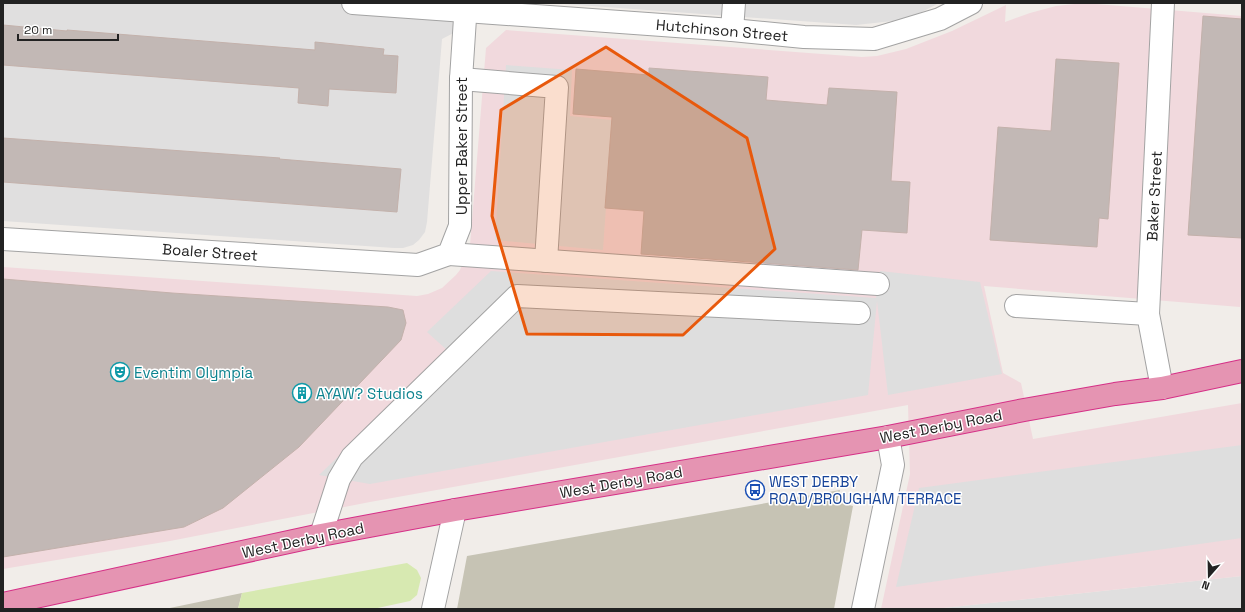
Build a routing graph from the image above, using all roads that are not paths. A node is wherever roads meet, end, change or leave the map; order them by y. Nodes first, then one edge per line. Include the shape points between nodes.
1 (353, 3) edge
2 (734, 3) edge
3 (971, 3) edge
4 (1163, 3) edge
5 (466, 7) edge
6 (732, 30) junction
7 (461, 79) junction
8 (3, 239) edge
9 (449, 254) junction
10 (546, 261) junction
11 (878, 284) dead end
12 (1016, 306) dead end
13 (859, 313) dead end
14 (1148, 314) junction
15 (1242, 371) edge
16 (1162, 388) junction
17 (888, 437) junction
18 (455, 510) junction
19 (321, 535) junction
20 (3, 604) edge
21 (433, 609) edge
22 (863, 609) edge

1 - 5 street, Hutchinson Street
2 - 6 street
3 - 6 street, Hutchinson Street via 940,19 874,39 804,37
4 - 14 street, Baker Street
5 - 6 street, Hutchinson Street
5 - 7 street, Upper Baker Street
7 - 9 street, Upper Baker Street via 460,226
7 - 10 street via 557,87
8 - 9 street, Boaler Street via 418,265
9 - 10 street
10 - 11 street
12 - 14 street
13 - 19 street via 517,296 352,456 339,479
14 - 16 street, Baker Street
15 - 16 highway, West Derby Road
16 - 17 highway, West Derby Road via 1024,410
17 - 18 highway, West Derby Road
17 - 22 street via 893,465
18 - 19 highway, West Derby Road
18 - 21 street
19 - 20 highway, West Derby Road

